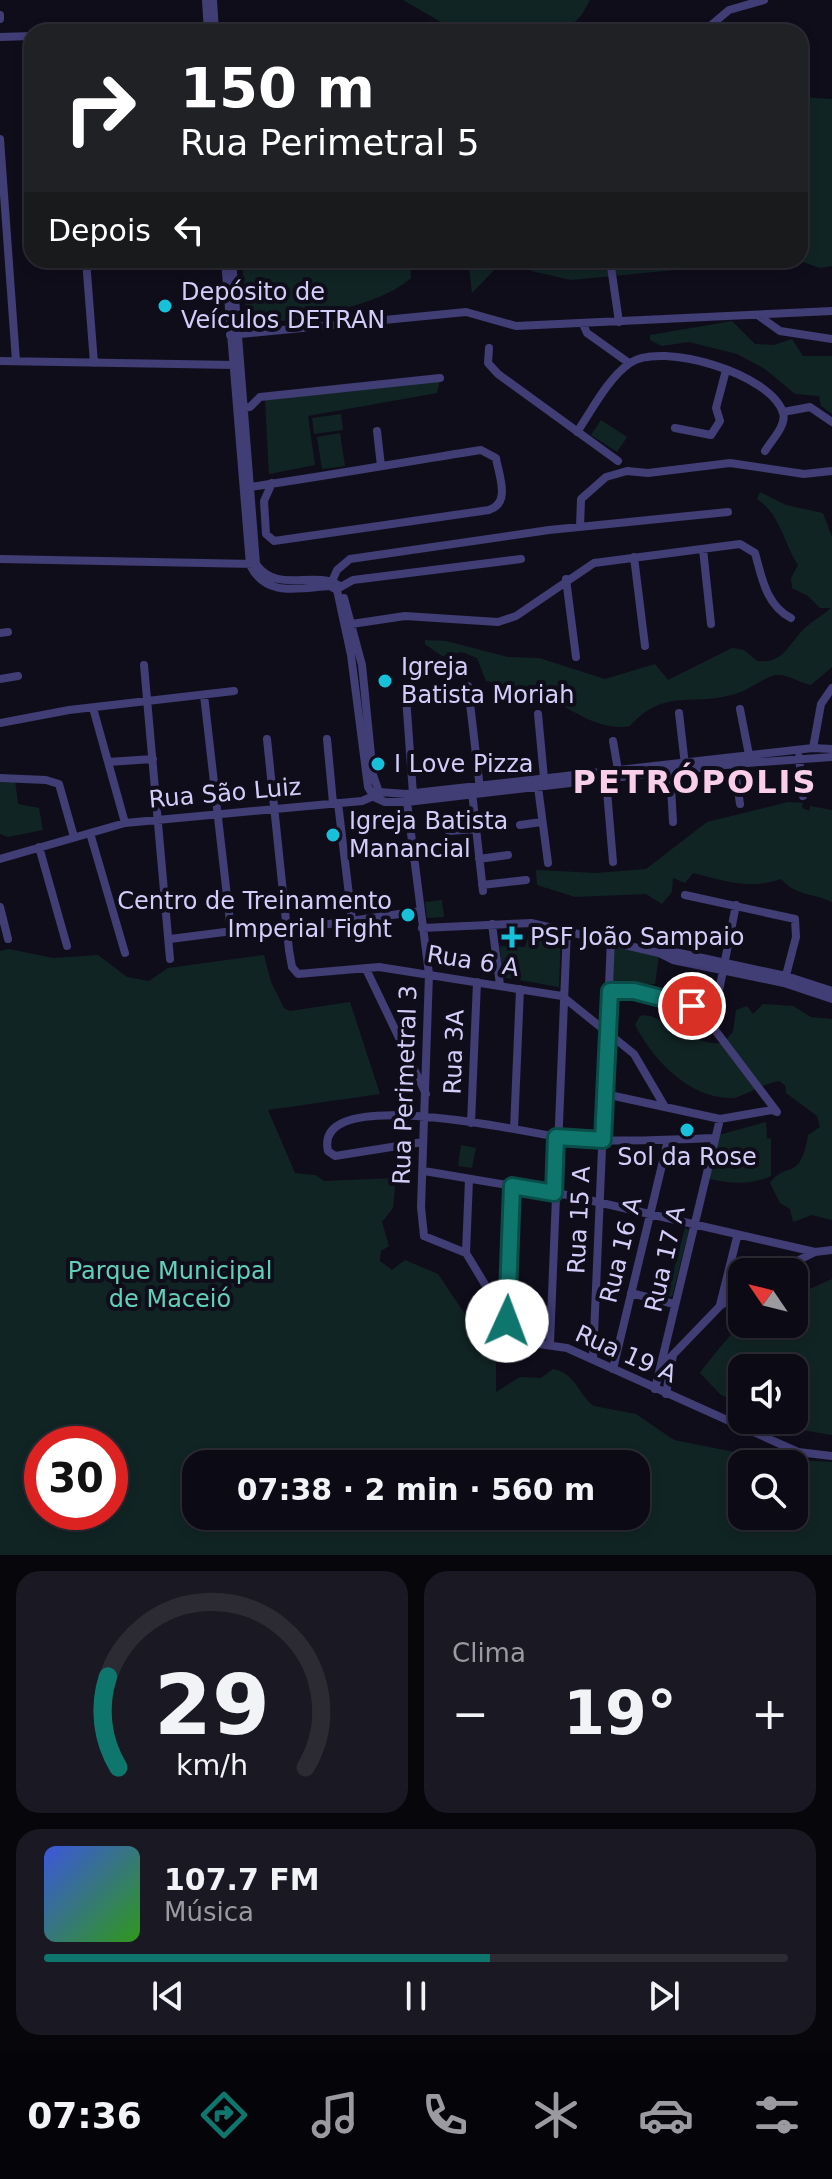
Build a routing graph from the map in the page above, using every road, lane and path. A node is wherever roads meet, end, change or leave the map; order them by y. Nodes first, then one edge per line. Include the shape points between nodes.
1 (206, 0) edge
2 (213, 0) edge
3 (764, 0) edge
4 (208, 24) edge
5 (214, 24) edge
6 (712, 24) edge
7 (24, 36) edge
8 (0, 37) edge
9 (0, 139) edge
10 (87, 268) edge
11 (226, 268) edge
12 (232, 268) edge
13 (611, 268) edge
14 (832, 311) edge
15 (758, 315) junction
16 (619, 322) junction
17 (583, 324) junction
18 (234, 334) junction
19 (832, 339) edge
20 (489, 348) dead end
21 (0, 361) edge
22 (16, 361) junction
23 (94, 363) junction
24 (629, 363) junction
25 (236, 365) junction
26 (726, 370) junction
27 (440, 378) dead end
28 (243, 408) junction
29 (783, 412) junction
30 (832, 422) edge
31 (675, 428) dead end
32 (377, 431) dead end
33 (577, 432) junction
34 (765, 451) dead end
35 (618, 461) dead end
36 (381, 466) junction
37 (832, 471) edge
38 (272, 483) junction
39 (250, 487) junction
40 (728, 512) dead end
41 (580, 527) junction
42 (703, 549) junction
43 (634, 557) junction
44 (0, 559) edge
45 (521, 559) dead end
46 (253, 565) junction
47 (566, 579) junction
48 (335, 586) junction
49 (791, 618) dead end
50 (349, 624) junction
51 (711, 624) dead end
52 (645, 646) dead end
53 (576, 657) dead end
54 (144, 665) dead end
55 (419, 671) dead end
56 (18, 676) dead end
57 (0, 679) edge
58 (468, 686) dead end
59 (832, 688) edge
60 (234, 691) dead end
61 (204, 695) junction
62 (148, 702) junction
63 (93, 708) junction
64 (740, 709) dead end
65 (679, 713) dead end
66 (538, 714) dead end
67 (0, 723) edge
68 (267, 739) dead end
69 (327, 739) dead end
70 (613, 741) dead end
71 (813, 748) junction
72 (832, 749) edge
73 (749, 755) junction
74 (799, 757) junction
75 (832, 757) edge
76 (153, 759) junction
77 (108, 762) junction
78 (734, 764) junction
79 (685, 766) junction
80 (670, 768) junction
81 (618, 770) junction
82 (0, 778) edge
83 (544, 778) junction
84 (606, 779) junction
85 (538, 787) junction
86 (476, 790) junction
87 (376, 794) junction
88 (803, 796) dead end
89 (410, 797) junction
90 (336, 803) junction
91 (740, 804) dead end
92 (274, 809) junction
93 (218, 813) junction
94 (158, 820) junction
95 (542, 822) junction
96 (673, 822) dead end
97 (125, 823) junction
98 (520, 825) dead end
99 (476, 829) junction
100 (449, 831) dead end
101 (90, 833) junction
102 (74, 837) junction
103 (39, 847) junction
104 (508, 855) dead end
105 (0, 859) edge
106 (479, 859) junction
107 (613, 862) dead end
108 (548, 863) dead end
109 (526, 880) dead end
110 (685, 895) dead end
111 (736, 905) junction
112 (0, 907) edge
113 (420, 911) junction
114 (352, 920) junction
115 (492, 924) junction
116 (287, 927) junction
117 (422, 928) junction
118 (567, 929) junction
119 (231, 931) junction
120 (8, 939) dead end
121 (170, 939) junction
122 (611, 939) junction
123 (67, 946) dead end
124 (125, 953) dead end
125 (170, 959) dead end
126 (723, 966) junction
127 (366, 969) junction
128 (429, 974) junction
129 (785, 980) junction
130 (477, 982) junction
131 (500, 985) junction
132 (520, 989) junction
133 (610, 991) junction
134 (832, 991) edge
135 (562, 996) junction
136 (832, 999) edge
137 (715, 1012) junction
138 (607, 1031) junction
139 (605, 1094) junction
140 (427, 1095) junction
141 (665, 1107) junction
142 (426, 1116) junction
143 (720, 1119) junction
144 (471, 1123) junction
145 (514, 1129) junction
146 (556, 1137) junction
147 (713, 1138) junction
148 (603, 1140) junction
149 (668, 1140) junction
150 (423, 1142) junction
151 (424, 1171) junction
152 (469, 1179) junction
153 (512, 1186) junction
154 (554, 1193) junction
155 (599, 1202) junction
156 (651, 1215) junction
157 (693, 1226) junction
158 (737, 1237) junction
159 (832, 1250) edge
160 (815, 1252) junction
161 (466, 1253) junction
162 (803, 1258) edge
163 (631, 1293) junction
164 (728, 1301) edge
165 (674, 1304) junction
166 (720, 1306) junction
167 (507, 1321) junction
168 (550, 1343) junction
169 (673, 1354) junction
170 (593, 1358) junction
171 (661, 1367) junction
172 (613, 1369) junction
173 (655, 1389) junction
174 (666, 1394) junction
175 (832, 1456) edge

1 - 4 street
2 - 5 street
3 - 6 street via 729,10
7 - 8 street
9 - 22 street
10 - 23 street
11 - 18 street
12 - 18 street
13 - 16 street
14 - 15 street
15 - 16 street
15 - 19 street via 780,331
16 - 17 street
17 - 18 street via 516,326 466,312
17 - 24 street via 587,333
18 - 25 street
20 - 33 street via 488,363 498,374
21 - 22 street
22 - 23 street
23 - 25 street
24 - 26 street via 670,356
24 - 33 street
25 - 28 street
25 - 46 street
26 - 29 street via 754,379
26 - 31 street via 716,408 720,418 711,435
27 - 28 street via 260,397
28 - 39 street
29 - 30 street via 810,407
29 - 34 street via 781,427
32 - 36 street
33 - 35 street
36 - 38 street
36 - 38 street via 488,452 496,458 502,499 489,510 274,541 266,534 264,501
37 - 41 street via 804,474 730,463 627,471 606,477 579,502
38 - 39 street
39 - 46 street
40 - 41 street
41 - 48 street via 350,559
42 - 43 street
42 - 49 street via 735,545 755,553 769,597
42 - 51 street
43 - 47 street via 594,563
43 - 52 street
44 - 46 street
45 - 48 street
46 - 48 street via 259,579 275,588
47 - 50 street via 516,616 498,622 405,616
47 - 53 street
48 - 50 street
50 - 87 street via 368,787
54 - 62 street
55 - 89 street, Rua Perimetral 3 via 406,697
56 - 57 street
58 - 86 street
59 - 71 street via 821,704
60 - 61 street
61 - 62 street
61 - 93 street
62 - 63 street
62 - 76 street
63 - 67 street
63 - 77 street
64 - 73 street
65 - 79 street
66 - 83 street
68 - 92 street
69 - 90 street
70 - 81 street
71 - 72 street
71 - 73 street
73 - 79 street
74 - 75 street
74 - 78 street
74 - 88 street
76 - 77 street
76 - 94 street
77 - 97 street
78 - 79 street
78 - 91 street
79 - 80 street
80 - 81 street
80 - 84 street
80 - 96 street
81 - 83 street
82 - 102 street via 59,784
83 - 86 street
84 - 85 street
84 - 107 street
85 - 86 street
85 - 95 street
86 - 89 street, Rua São Luiz
86 - 99 street
87 - 89 street, Rua São Luiz via 385,802
87 - 90 street, Rua São Luiz
89 - 113 street, Rua Perimetral 3
90 - 92 street, Rua São Luiz
90 - 114 street
92 - 93 street, Rua São Luiz
92 - 116 street
93 - 94 street, Rua São Luiz
93 - 119 street
94 - 97 street, Rua São Luiz
94 - 121 street
95 - 98 street
95 - 108 street
97 - 101 street, Rua São Luiz
99 - 100 street
99 - 106 street
101 - 102 street, Rua São Luiz
101 - 124 street
102 - 103 street, Rua São Luiz
103 - 105 street, Rua São Luiz
103 - 123 street
104 - 106 street
106 - 109 street via 482,888
110 - 111 street
111 - 126 street
111 - 129 street via 795,919
112 - 120 street
113 - 114 street
113 - 117 street, Rua Perimetral 3
114 - 116 street
115 - 117 street
115 - 118 street
115 - 131 street
116 - 119 street
116 - 127 street, Rua 6 A via 292,967 305,976
117 - 128 street, Rua Perimetral 3
118 - 122 street
118 - 135 street
119 - 121 street
121 - 125 street
122 - 126 street via 673,960
122 - 133 street, Rua 15 A
126 - 129 street
126 - 137 street
127 - 128 street, Rua 6 A
127 - 140 street
128 - 130 street, Rua 6 A
128 - 140 street, Rua Perimetral 3
129 - 134 street
129 - 136 street
130 - 131 street, Rua 6 A
130 - 144 street, Rua 3A
131 - 132 street, Rua 6 A
132 - 135 street, Rua 6 A
132 - 145 street
133 - 137 street via 634,991
133 - 138 street, Rua 15 A
135 - 138 street, Rua 6 A
135 - 146 street
137 - 143 street via 712,1026 777,1112
138 - 139 street, Rua 15 A
138 - 141 street, Rua 6 A via 634,1054
139 - 141 street
139 - 148 street, Rua 15 A
140 - 142 street, Rua Perimetral 3
141 - 143 street
142 - 144 street
142 - 150 street, Rua Perimetral 3
142 - 150 street via 366,1117 334,1126 326,1141 328,1151 339,1156
143 - 147 street, Rua 17 A
144 - 145 street
145 - 146 street
146 - 148 street
146 - 154 street
147 - 149 street
147 - 157 street, Rua 17 A
148 - 149 street
148 - 155 street, Rua 15 A
149 - 156 street, Rua 16 A
150 - 151 street, Rua Perimetral 3
151 - 152 street
151 - 161 street, Rua Perimetral 3 via 421,1230 430,1240
152 - 153 street
152 - 161 street
153 - 154 street
153 - 167 street
154 - 155 street
154 - 168 street
155 - 156 street
155 - 170 street, Rua 15 A
156 - 157 street
156 - 163 street, Rua 16 A
157 - 158 street
157 - 165 street, Rua 17 A
158 - 160 street
158 - 166 street
159 - 160 street
160 - 162 street
161 - 167 street, Rua 19 A
163 - 165 street
163 - 172 street, Rua 16 A
164 - 166 street
165 - 171 street, Rua 17 A
166 - 169 street
167 - 168 street, Rua 19 A via 525,1342
168 - 170 street, Rua 19 A
169 - 171 street
169 - 174 street
170 - 172 street, Rua 19 A
171 - 173 street, Rua 17 A
172 - 173 street, Rua 19 A
173 - 174 street, Rua 19 A
174 - 175 street, Rua 19 A via 798,1452

